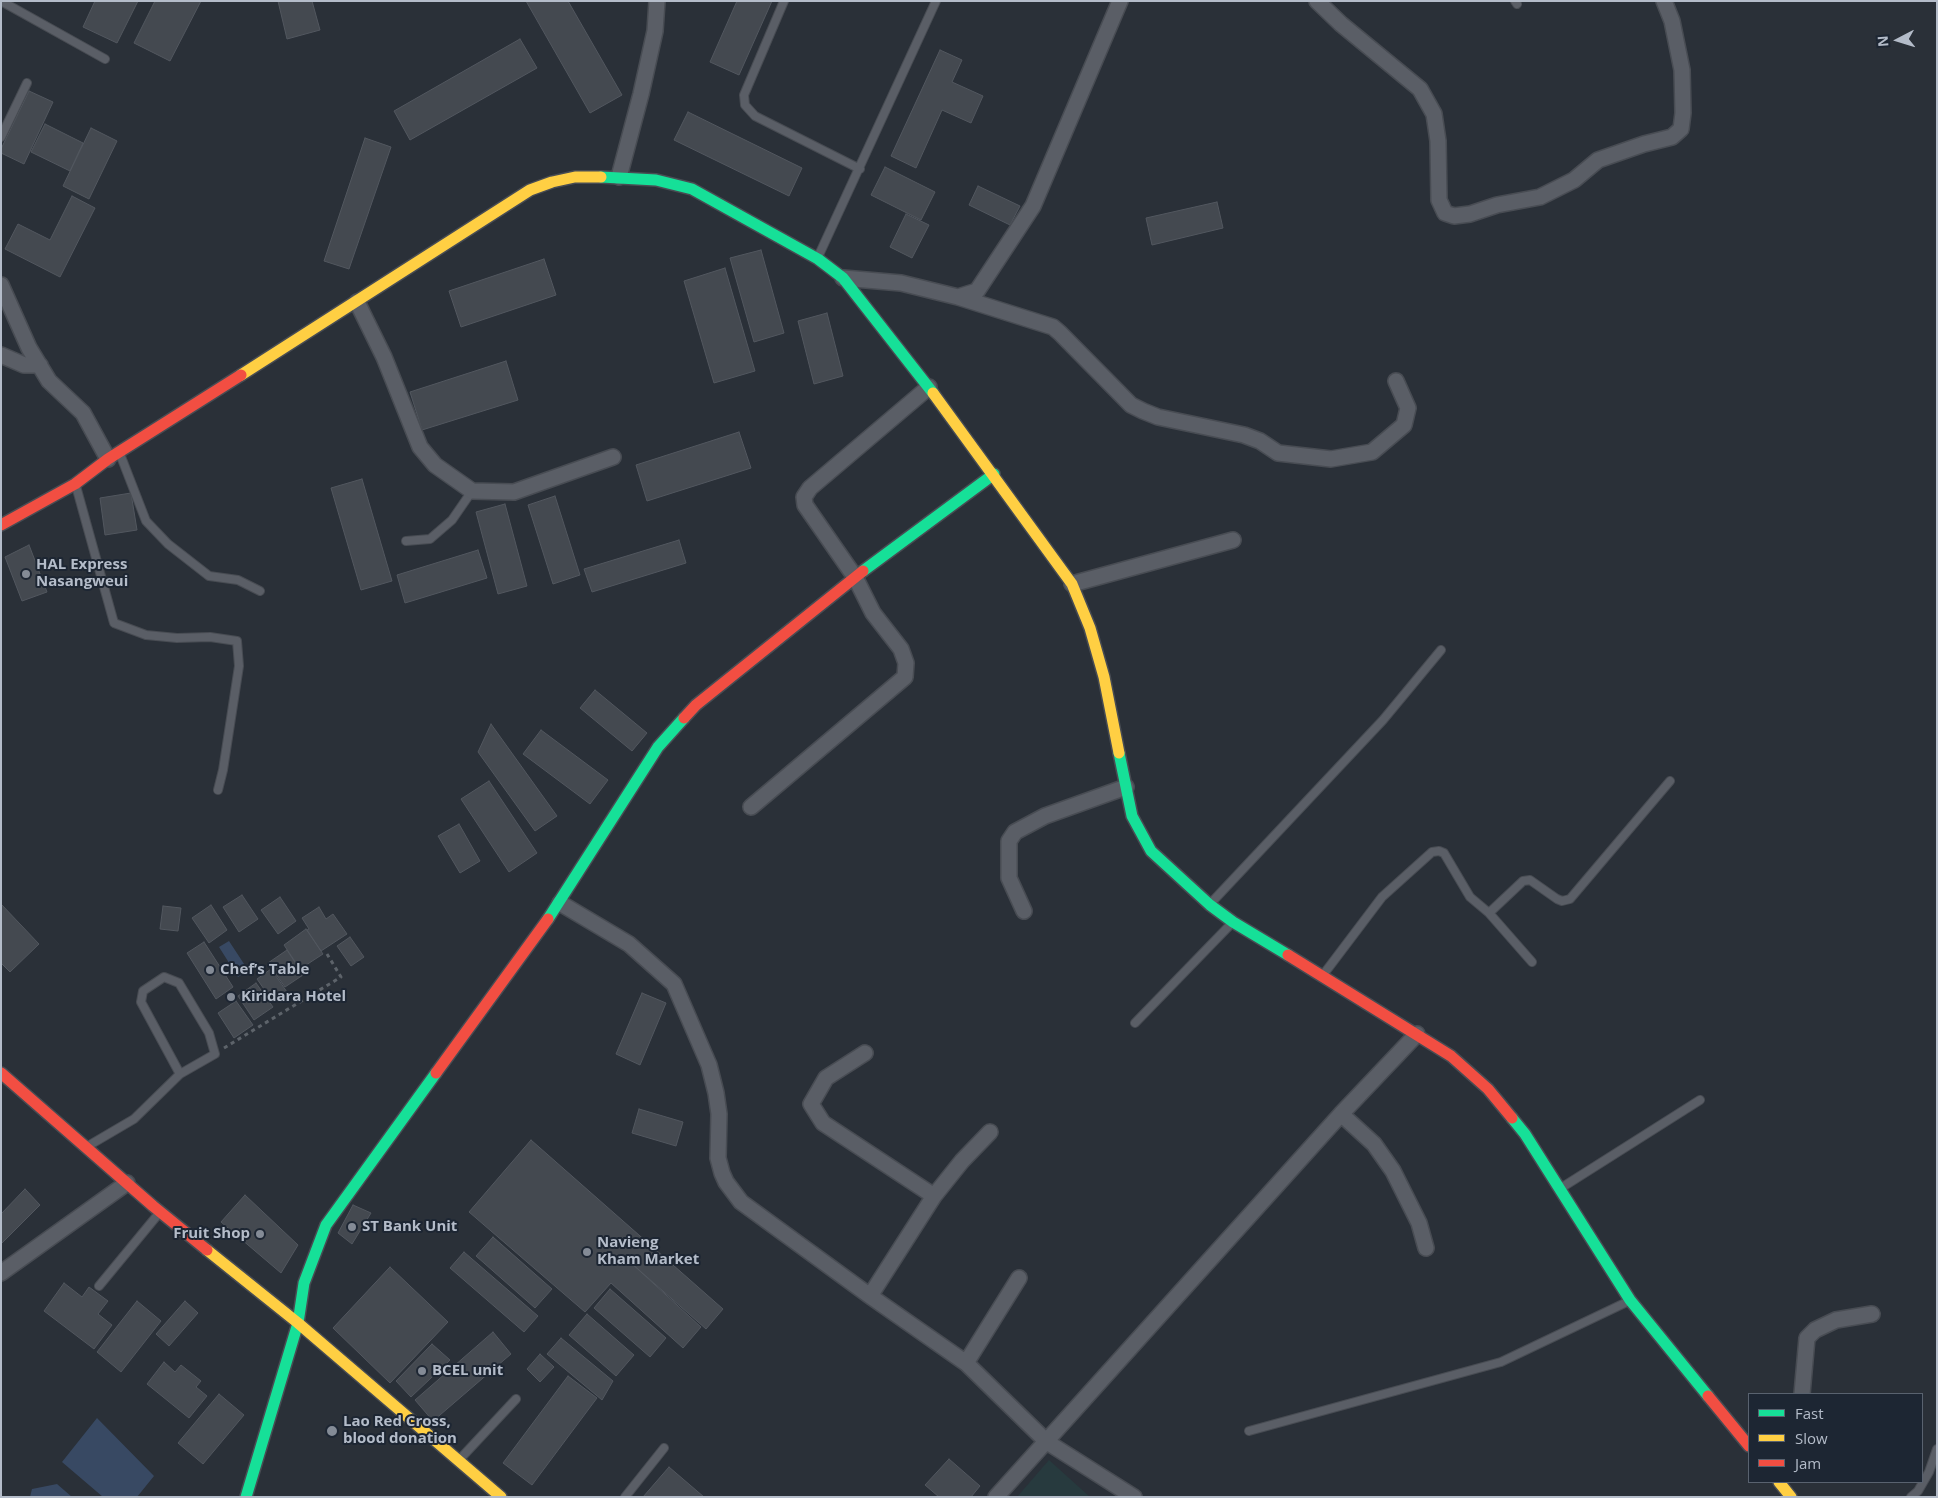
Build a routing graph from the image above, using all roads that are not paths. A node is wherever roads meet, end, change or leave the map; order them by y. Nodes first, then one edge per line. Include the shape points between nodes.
1 (1, 1) edge
2 (657, 1) edge
3 (784, 1) edge
4 (936, 1) edge
5 (1120, 1) edge
6 (1317, 1) edge
7 (1664, 1) edge
8 (106, 59) dead end
9 (27, 83) dead end
10 (1, 137) edge
11 (860, 169) junction
12 (619, 177) junction
13 (818, 259) junction
14 (843, 278) junction
15 (1, 285) edge
16 (958, 297) junction
17 (357, 302) junction
18 (1, 355) edge
19 (40, 365) junction
20 (1396, 381) dead end
21 (929, 387) junction
22 (113, 456) junction
23 (613, 457) dead end
24 (994, 474) junction
25 (75, 484) junction
26 (472, 491) junction
27 (1, 525) edge
28 (1233, 540) dead end
29 (406, 541) dead end
30 (855, 576) junction
31 (1072, 584) junction
32 (260, 591) dead end
33 (1441, 650) dead end
34 (1670, 781) dead end
35 (1126, 787) junction
36 (218, 790) dead end
37 (751, 807) dead end
38 (560, 903) junction
39 (1210, 905) junction
40 (1024, 912) dead end
41 (1489, 913) junction
42 (1233, 922) junction
43 (1532, 962) dead end
44 (1322, 976) junction
45 (1135, 1023) dead end
46 (1418, 1034) junction
47 (865, 1053) dead end
48 (1, 1073) edge
49 (180, 1074) junction
50 (1700, 1100) dead end
51 (1341, 1114) junction
52 (990, 1132) dead end
53 (85, 1147) junction
54 (127, 1183) junction
55 (1559, 1189) junction
56 (934, 1196) junction
57 (161, 1212) junction
58 (1426, 1248) dead end
59 (1, 1273) edge
60 (1019, 1278) dead end
61 (99, 1286) dead end
62 (870, 1296) junction
63 (1630, 1300) junction
64 (1872, 1314) dead end
65 (298, 1322) junction
66 (966, 1362) junction
67 (1802, 1393) edge
68 (516, 1399) dead end
69 (1249, 1431) dead end
70 (1047, 1442) junction
71 (1748, 1443) edge
72 (664, 1448) dead end
73 (1937, 1449) edge
74 (459, 1460) junction
75 (1923, 1482) edge
76 (1780, 1483) edge
77 (1922, 1483) edge
78 (246, 1497) edge
79 (502, 1497) edge
80 (624, 1497) edge
81 (996, 1497) edge
82 (1134, 1497) edge
83 (1791, 1497) edge
84 (1911, 1497) edge

1 - 8 lane
2 - 12 street via 655,30 642,94
3 - 11 lane via 744,95 745,105 755,116
4 - 11 lane
5 - 16 street via 1034,206 982,284 976,291
6 - 7 street via 1420,89 1434,114 1440,200 1445,213 1454,216 1540,197 1574,180 1598,160 1672,137 1681,129 1682,70 1672,21
9 - 10 lane
11 - 13 lane
12 - 13 street via 656,180 692,189
12 - 17 street via 575,178 530,190
13 - 14 street
14 - 16 street via 901,283
14 - 21 street
15 - 19 street
16 - 20 street via 1053,327 1130,405 1158,418 1244,435 1278,452 1331,459 1372,452 1404,425 1408,408
17 - 22 street
17 - 26 street via 384,357 420,448 435,465
18 - 19 street via 24,365
19 - 22 street via 49,382 84,413
21 - 24 street
21 - 30 street via 810,488 804,497 805,505
22 - 25 street
22 - 32 lane via 146,521 168,544 209,576 238,580
23 - 26 street via 514,492
24 - 30 street
24 - 31 street
25 - 27 street
25 - 36 lane via 114,623 146,635 237,640 239,666
26 - 29 lane via 452,520 430,539
28 - 31 street
30 - 37 street via 873,613 901,649 906,663 905,677
30 - 38 street via 696,705 658,747
31 - 35 street via 1090,628 1104,677
33 - 39 lane via 1383,720
34 - 41 lane via 1570,898 1556,899 1530,880 1523,881
35 - 39 street via 1132,816 1151,851
35 - 40 street via 1045,816 1015,832 1009,841 1009,878
38 - 62 street via 629,944 674,984 709,1065 719,1114 718,1158 732,1191 741,1202
38 - 65 street via 326,1225 304,1282
39 - 42 street
41 - 43 lane
41 - 44 lane via 1470,896 1444,853 1432,852 1382,897
42 - 44 street
42 - 45 lane
44 - 46 street
46 - 51 street
46 - 55 street via 1452,1056 1488,1089 1525,1134
47 - 56 street via 826,1078 811,1104 823,1123
48 - 53 street
49 - 49 lane via 141,1002 143,991 164,977 179,983 208,1033 215,1054
49 - 53 lane via 134,1119
50 - 55 lane
51 - 58 street via 1374,1144 1394,1171 1419,1223
51 - 70 street
52 - 56 street
53 - 54 street
54 - 57 street
54 - 59 street
55 - 63 street
56 - 62 street
57 - 61 lane
57 - 65 street
60 - 66 street
62 - 66 street
63 - 69 lane via 1501,1362
63 - 71 street
64 - 67 street via 1836,1320 1815,1330 1808,1338
65 - 74 street
65 - 78 street
66 - 70 street
68 - 74 lane
70 - 81 street
70 - 82 street
72 - 80 lane
73 - 75 lane
74 - 79 street
76 - 83 street
77 - 84 lane

